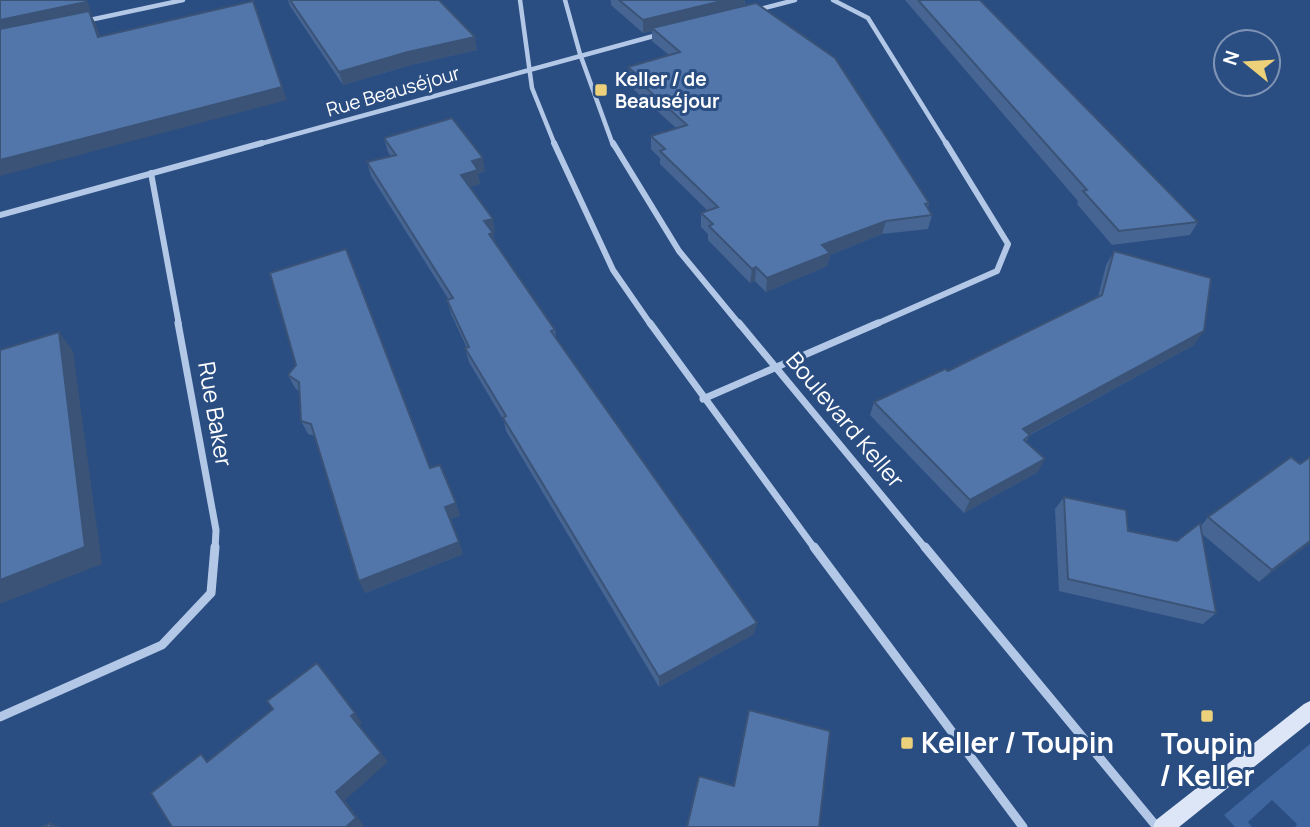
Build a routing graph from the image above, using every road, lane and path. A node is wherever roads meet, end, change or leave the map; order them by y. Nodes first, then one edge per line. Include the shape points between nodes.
1 (147, 0) edge
2 (183, 0) edge
3 (520, 0) edge
4 (565, 0) edge
5 (795, 0) edge
6 (833, 0) edge
7 (148, 7) junction
8 (755, 10) edge
9 (81, 22) edge
10 (662, 33) edge
11 (580, 54) junction
12 (528, 68) junction
13 (151, 173) junction
14 (0, 215) edge
15 (776, 366) junction
16 (703, 399) junction
17 (1310, 710) edge
18 (0, 717) edge
19 (1023, 827) edge
20 (1157, 827) edge
21 (1163, 827) edge

1 - 7 street
2 - 7 street
3 - 12 street
4 - 11 street, Boulevard Keller
5 - 8 street
6 - 15 street via 868,18 1008,244 997,271
7 - 9 street
10 - 11 street, Rue Beauséjour
11 - 12 street, Rue Beauséjour
11 - 15 street, Boulevard Keller via 614,147 679,251
12 - 13 street, Rue Beauséjour
12 - 16 street via 564,169 613,270
13 - 14 street, Rue Beauséjour
13 - 18 street, Rue Baker via 216,530 211,593 162,645
15 - 16 street
15 - 20 street, Boulevard Keller
16 - 19 street
17 - 21 street

